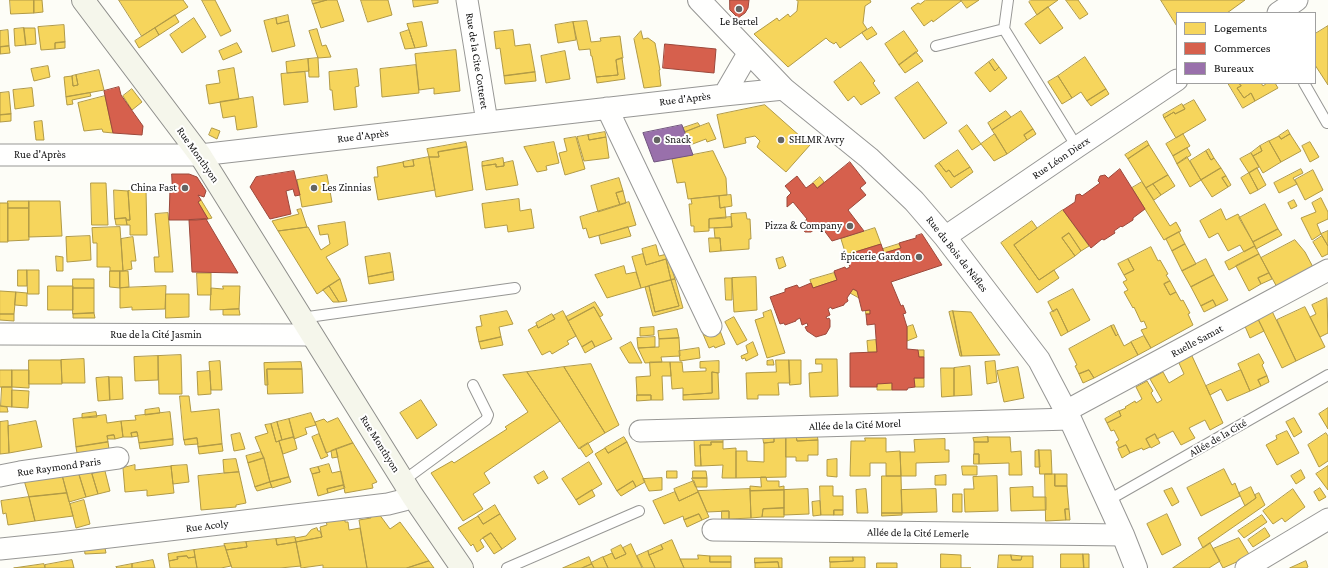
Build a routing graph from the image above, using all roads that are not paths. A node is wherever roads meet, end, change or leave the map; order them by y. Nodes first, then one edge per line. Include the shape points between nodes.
1 (83, 0) edge
2 (467, 0) edge
3 (1008, 0) edge
4 (1297, 0) edge
5 (703, 1) edge
6 (1279, 12) edge
7 (1004, 30) junction
8 (936, 46) dead end
9 (749, 52) junction
10 (1176, 81) edge
11 (1305, 84) edge
12 (784, 89) junction
13 (724, 95) junction
14 (607, 108) junction
15 (487, 122) junction
16 (1328, 122) edge
17 (1077, 147) junction
18 (0, 155) edge
19 (200, 155) junction
20 (945, 237) junction
21 (1328, 270) edge
22 (516, 288) dead end
23 (307, 326) junction
24 (711, 326) dead end
25 (0, 334) edge
26 (1328, 375) edge
27 (473, 385) dead end
28 (1068, 415) junction
29 (640, 431) dead end
30 (118, 458) dead end
31 (0, 476) edge
32 (408, 488) junction
33 (1107, 501) junction
34 (638, 511) dead end
35 (1328, 519) edge
36 (713, 530) dead end
37 (1123, 535) junction
38 (0, 549) edge
39 (462, 568) edge
40 (508, 568) edge
41 (1136, 568) edge
42 (1246, 568) edge

1 - 19 main road, Rue Monthyon
2 - 15 street, Rue de la Cite Cotteret
3 - 7 lane
4 - 6 street
5 - 9 street, Rue du Bois de Nèfles
7 - 8 lane
7 - 17 lane
9 - 12 street, Rue du Bois de Nèfles
9 - 13 street, Rue d'Après
10 - 17 street, Rue Léon Dierx
11 - 16 lane via 1326,123
12 - 13 street, Rue d'Après
12 - 20 street, Rue du Bois de Nèfles via 869,158 914,201
13 - 14 street, Rue d'Après
14 - 15 street, Rue d'Après
14 - 24 street
15 - 19 street, Rue d'Après
17 - 20 street, Rue Léon Dierx
18 - 19 street, Rue d'Après
19 - 23 main road, Rue Monthyon
20 - 28 street, Rue du Bois de Nèfles via 1039,360
21 - 28 street, Ruelle Samat via 1174,353
22 - 23 lane
23 - 25 street, Rue de la Cité Jasmin
23 - 32 main road, Rue Monthyon
26 - 33 lane, Allée de la Cité
27 - 32 lane via 488,415 486,420
28 - 29 street, Allée de la Cité Morel
28 - 33 street, Rue du Bois de Nèfles
30 - 31 street, Rue Raymond Paris
32 - 38 street, Rue Acoly via 404,500 388,504
32 - 39 main road, Rue Monthyon
33 - 37 street, Rue du Bois de Nèfles
34 - 40 lane
35 - 42 street
36 - 37 street, Allée de la Cité Lemerle
37 - 41 street, Rue du Bois de Nèfles

